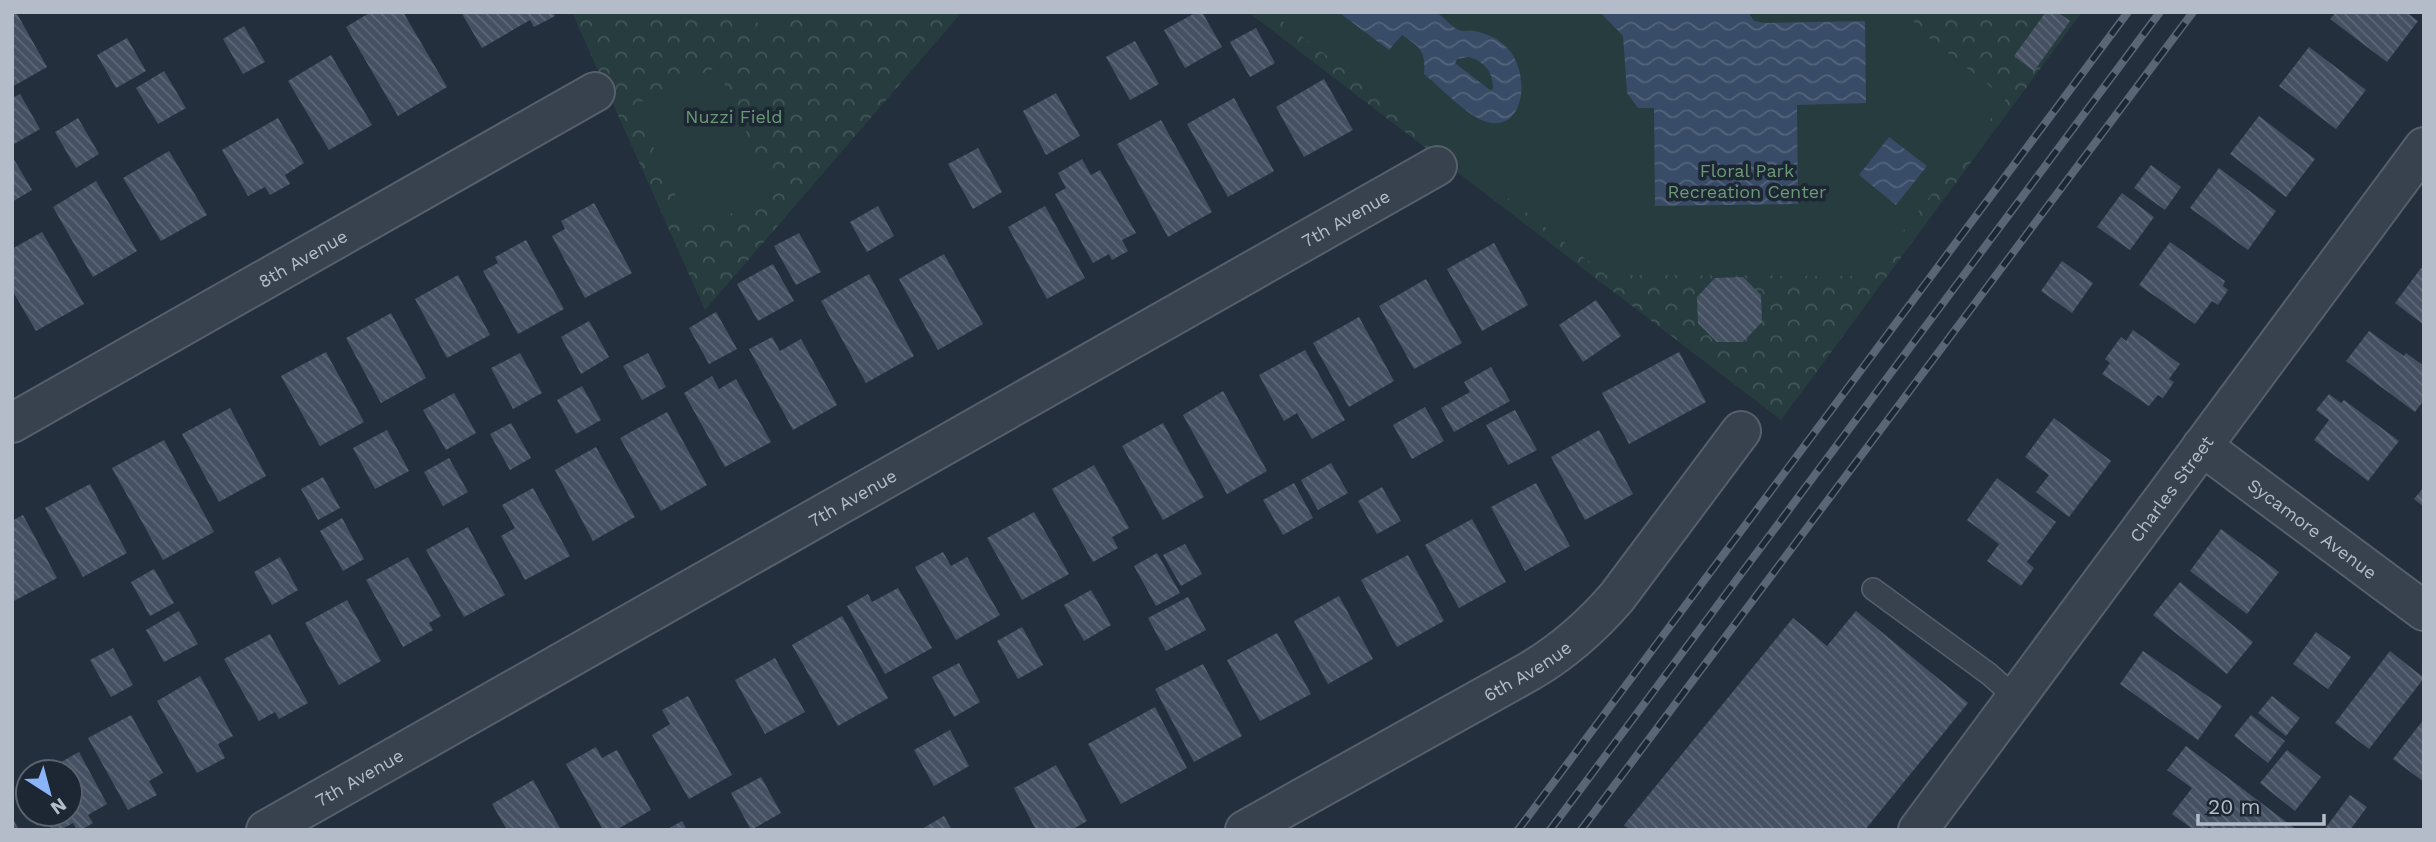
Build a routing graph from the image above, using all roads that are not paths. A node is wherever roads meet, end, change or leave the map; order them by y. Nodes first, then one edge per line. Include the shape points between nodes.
1 (595, 92) dead end
2 (2424, 146) edge
3 (1437, 166) dead end
4 (12, 423) edge
5 (1741, 431) dead end
6 (2202, 446) junction
7 (1873, 589) dead end
8 (2424, 611) edge
9 (2015, 697) junction
10 (266, 830) edge
11 (1245, 830) edge
12 (1917, 830) edge

1 - 4 street, 8th Avenue
2 - 6 street, Charles Street
3 - 10 street, 7th Avenue
5 - 11 street, 6th Avenue via 1617,597 1573,642 1530,671
6 - 8 street, Sycamore Avenue
6 - 9 street, Charles Street
7 - 9 lane
9 - 12 street, Charles Street

